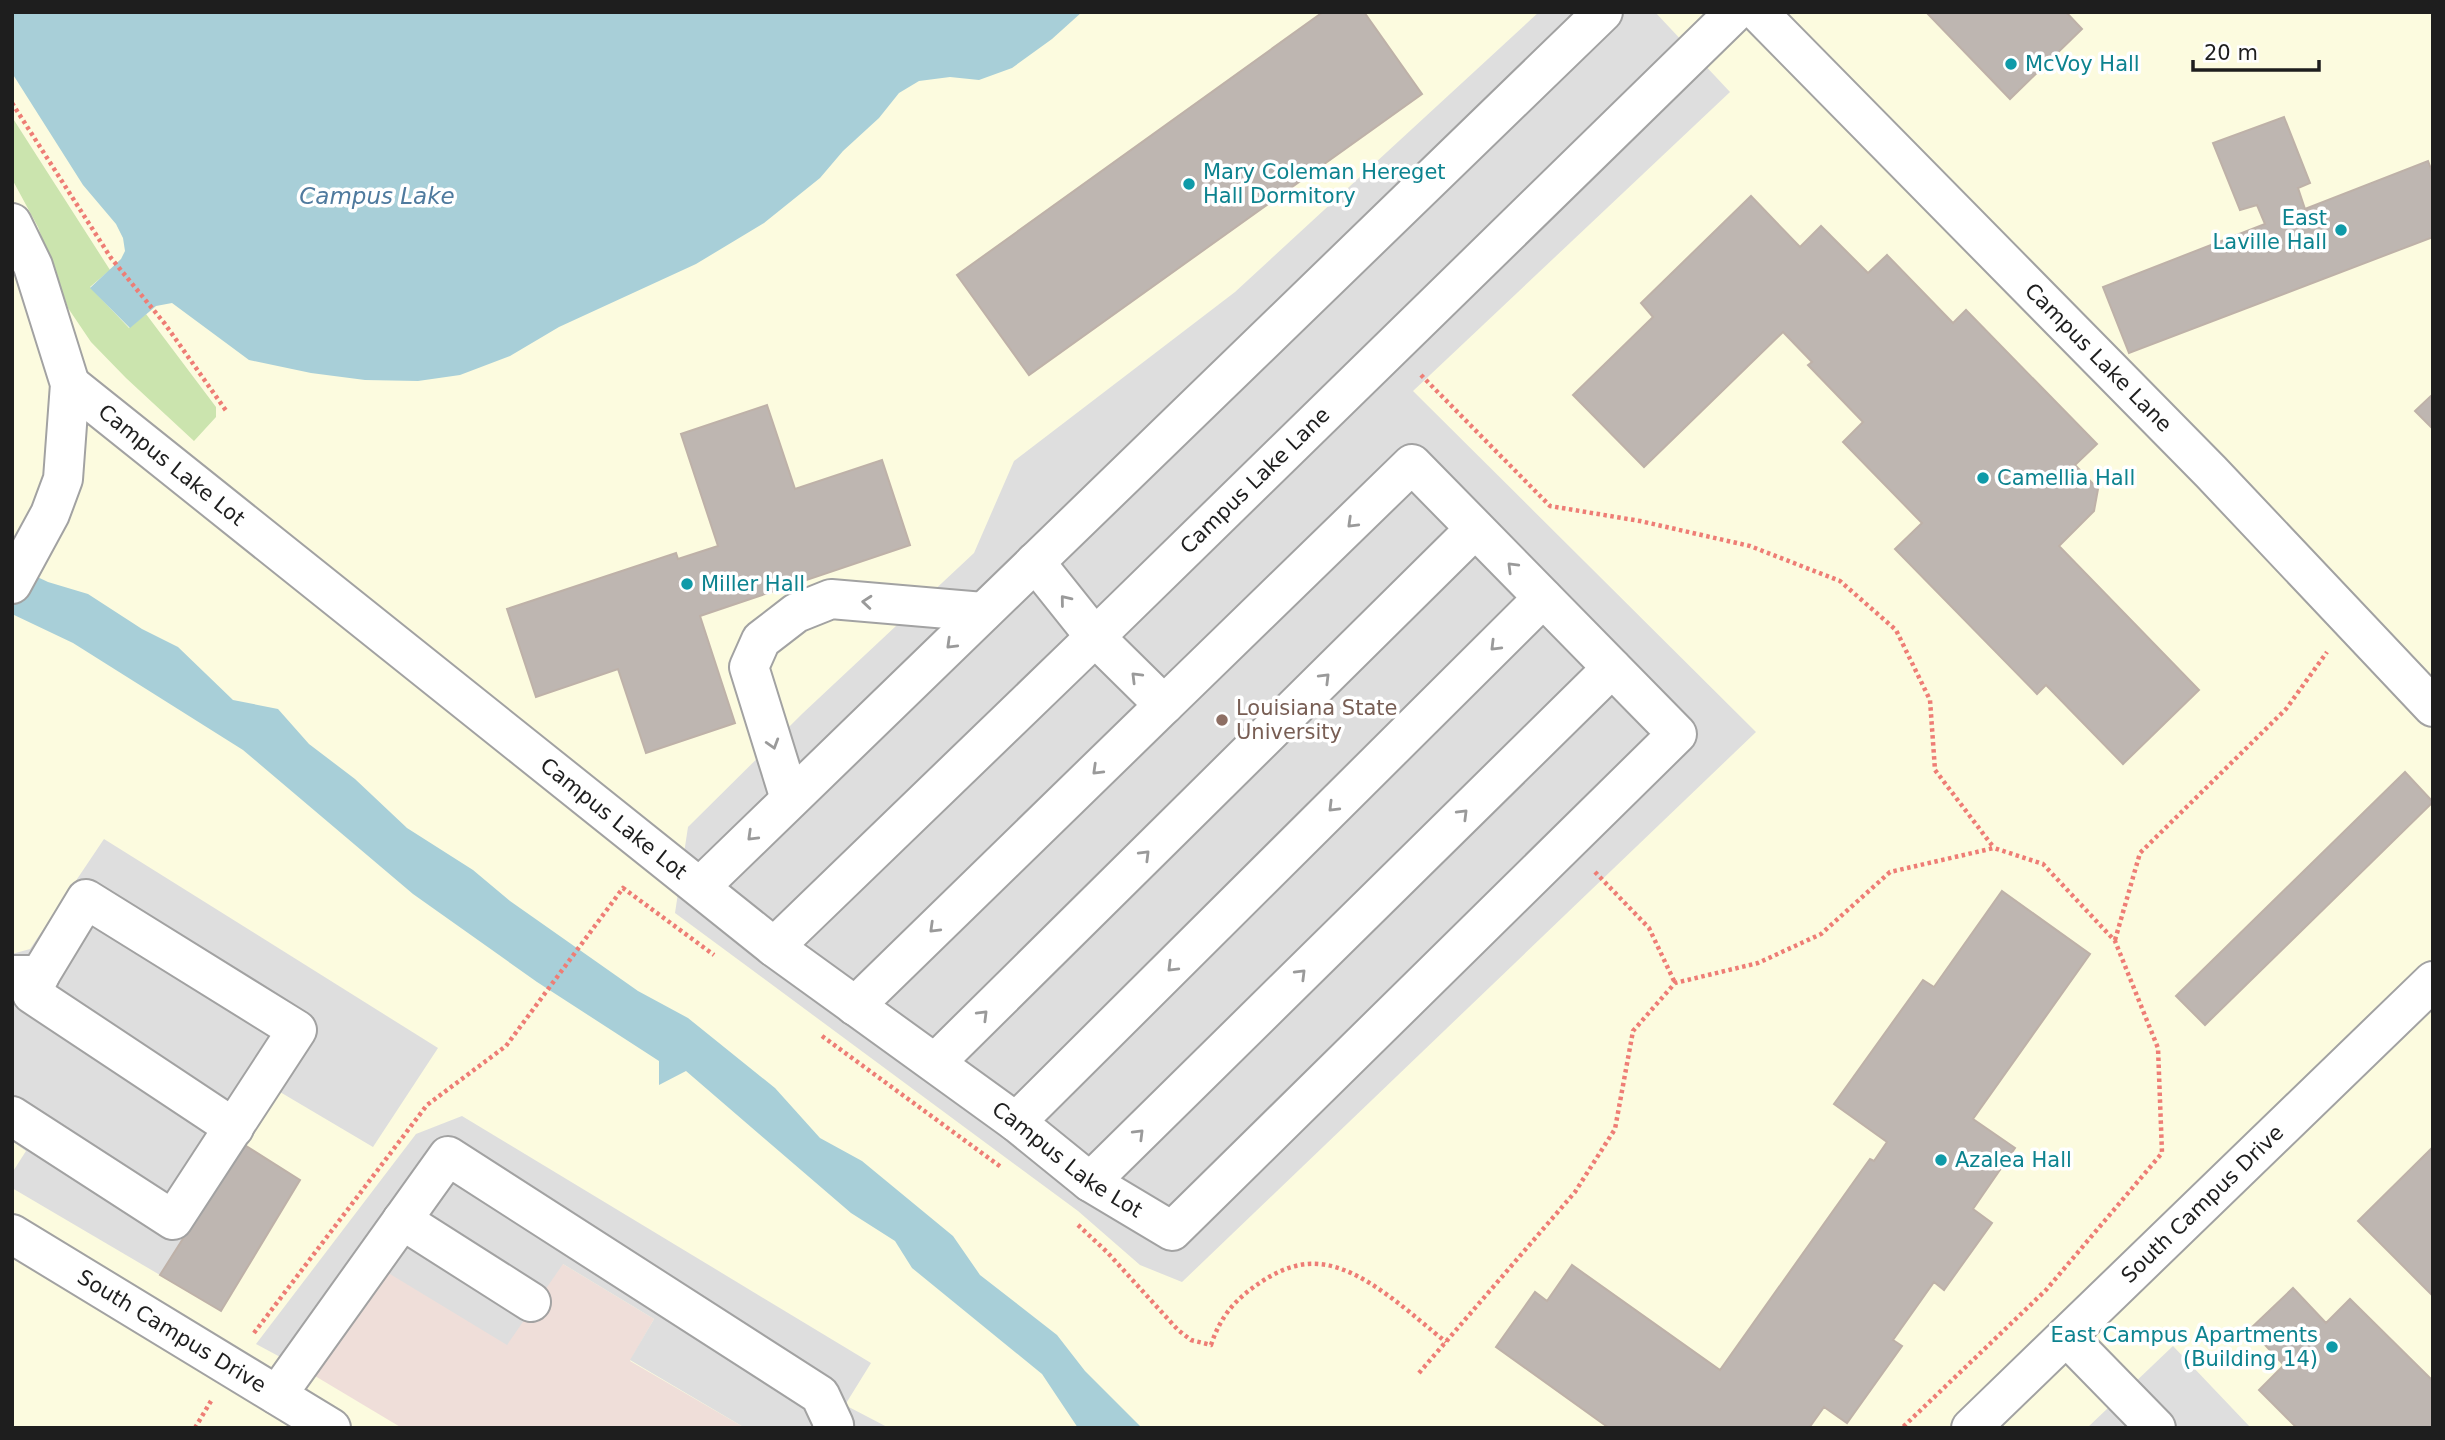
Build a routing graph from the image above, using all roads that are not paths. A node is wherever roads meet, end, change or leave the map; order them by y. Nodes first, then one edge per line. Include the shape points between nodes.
1 (1603, 12) edge
2 (1735, 12) edge
3 (1758, 12) edge
4 (12, 223) edge
5 (70, 384) junction
6 (1475, 530) junction
7 (1035, 562) junction
8 (12, 584) edge
9 (1543, 598) junction
10 (984, 612) junction
11 (1095, 637) junction
12 (1612, 668) junction
13 (1164, 705) junction
14 (2433, 707) edge
15 (790, 799) junction
16 (700, 887) junction
17 (774, 947) junction
18 (26, 975) edge
19 (2433, 981) edge
20 (855, 1006) junction
21 (935, 1063) junction
22 (12, 1115) edge
23 (1016, 1122) junction
24 (234, 1128) junction
25 (1090, 1182) junction
26 (402, 1220) junction
27 (12, 1234) edge
28 (531, 1302) dead end
29 (2066, 1336) junction
30 (277, 1395) junction
31 (331, 1428) edge
32 (832, 1428) edge
33 (1971, 1428) edge
34 (2155, 1428) edge

1 - 7 street
2 - 11 street, Campus Lake Lane
3 - 14 street, Campus Lake Lane via 2211,472
4 - 5 street via 33,266
5 - 8 street via 62,479 50,514
5 - 16 street, Campus Lake Lot
9 -> 6 street
6 -> 13 street via 1412,464
21 -> 6 street
7 - 10 street
11 -> 7 street
9 - 12 street
9 -> 23 street
10 -> 15 street
10 -> 15 street via 831,599 796,613 761,640 749,667
13 -> 11 street
11 - 17 street, Campus Lake Lane
25 -> 12 street
12 - 25 street, Campus Lake Lot via 1677,734 1567,843 1172,1231
13 -> 20 street
15 -> 16 street
16 - 17 street, Campus Lake Lot
17 - 20 street, Campus Lake Lot
18 - 24 street via 32,994
18 - 24 street via 86,899 297,1030
19 - 29 street, South Campus Drive
20 - 21 street, Campus Lake Lot
21 - 23 street, Campus Lake Lot
22 - 24 street via 173,1220
23 - 25 street, Campus Lake Lot
26 - 28 street
26 - 30 street
26 - 32 street via 448,1156 820,1395
27 - 30 street, South Campus Drive
29 - 33 street, South Campus Drive
29 - 34 street
30 - 31 street, South Campus Drive

